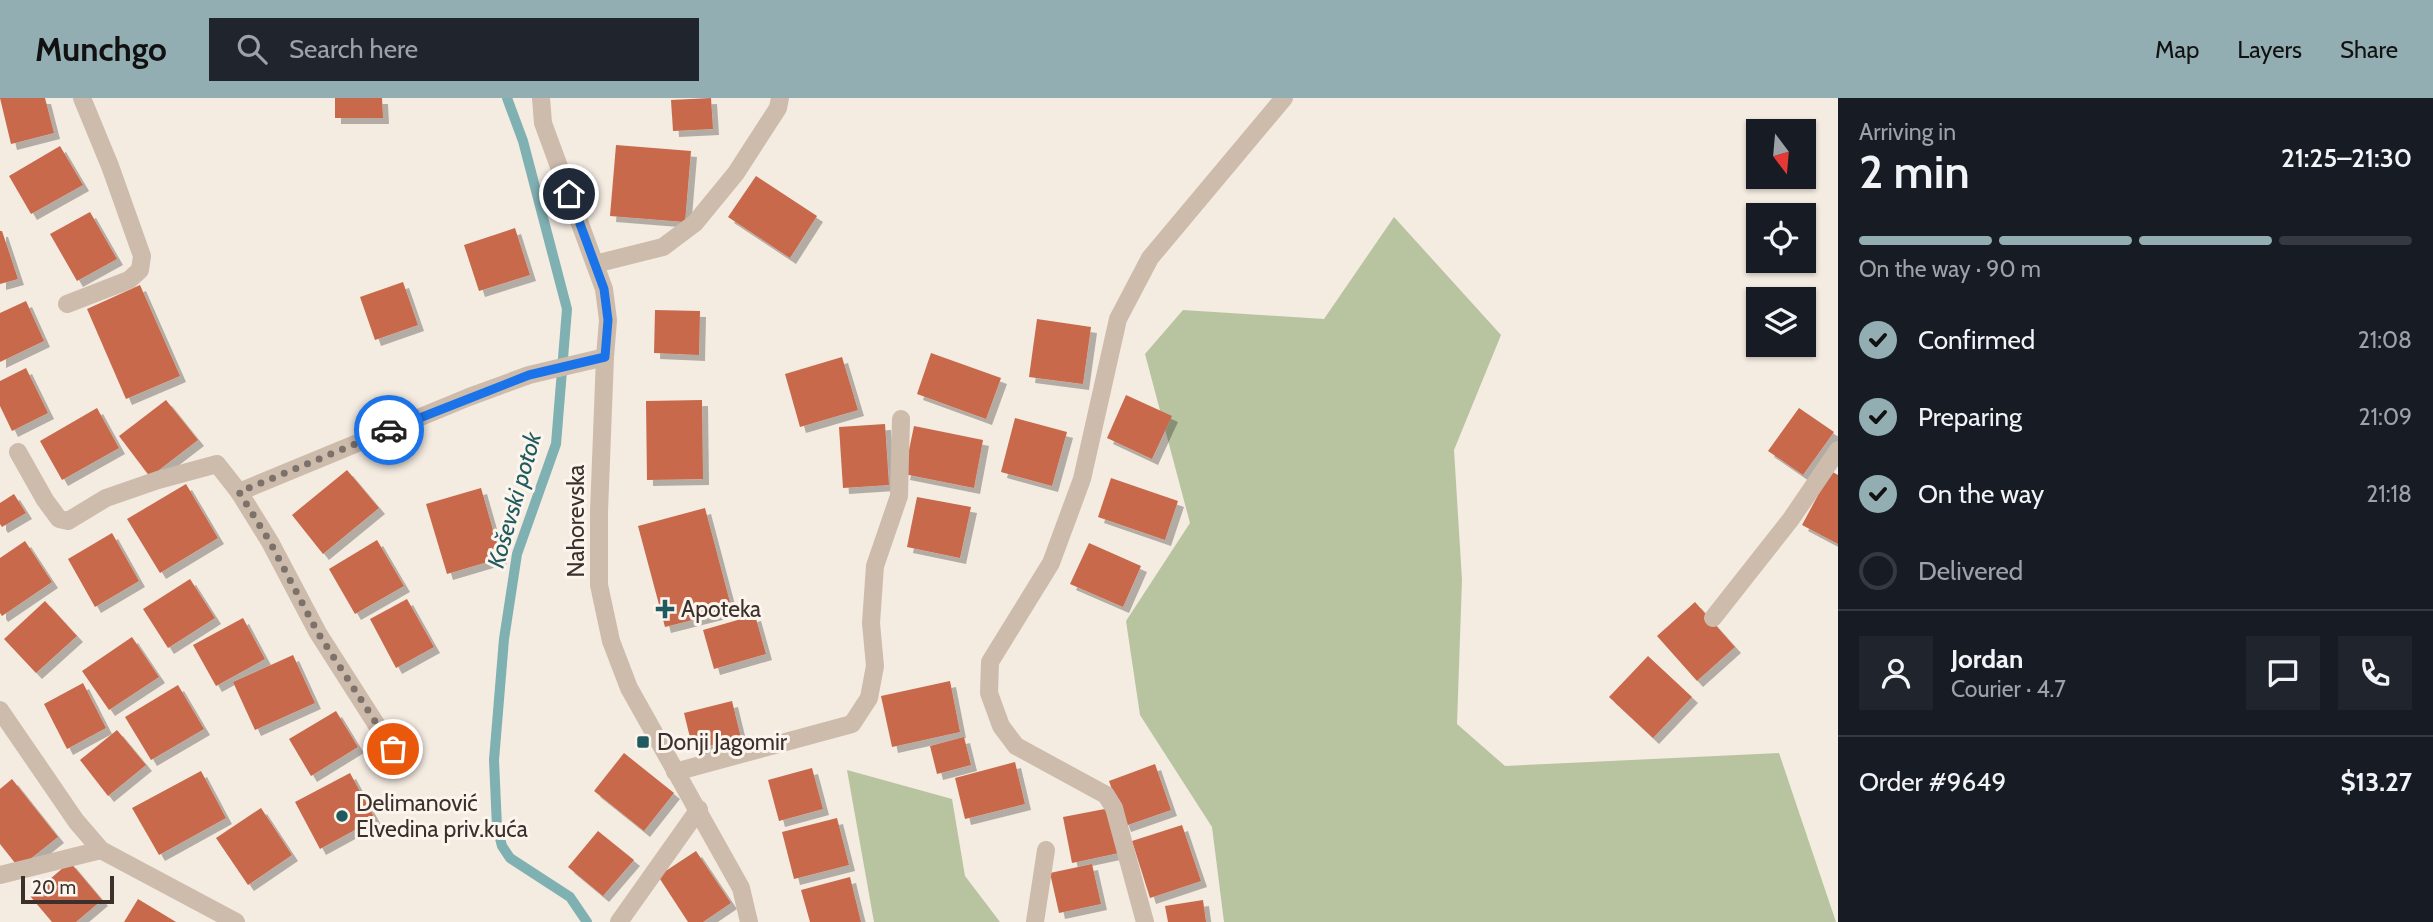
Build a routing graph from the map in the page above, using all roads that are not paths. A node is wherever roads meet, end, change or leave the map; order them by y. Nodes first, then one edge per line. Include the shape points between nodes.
1 (82, 98) edge
2 (541, 98) edge
3 (780, 98) edge
4 (1284, 98) edge
5 (595, 264) junction
6 (67, 304) dead end
7 (605, 357) junction
8 (901, 419) dead end
9 (1838, 450) edge
10 (18, 452) dead end
11 (239, 492) junction
12 (1713, 618) dead end
13 (0, 710) edge
14 (393, 749) dead end
15 (675, 772) junction
16 (699, 809) junction
17 (102, 850) junction
18 (1046, 850) dead end
19 (0, 875) edge
20 (623, 916) edge
21 (236, 922) edge
22 (749, 922) edge
23 (1035, 922) edge
24 (1145, 922) edge

1 - 6 street via 142,256 139,270 129,280
2 - 5 street, Nahorevska via 542,123
3 - 5 street via 736,173 695,223 663,247
4 - 24 street via 1150,258 1118,319 1082,478 1051,563 990,662 989,694 1001,726 1016,746 1110,800
5 - 7 street, Nahorevska via 608,320
7 - 11 street via 529,375
7 - 15 street, Nahorevska via 599,585 611,641 629,688
8 - 15 street via 899,496 875,566 874,666 869,698 852,724
9 - 12 street
10 - 11 street via 58,519 68,521 106,498 217,464
11 - 14 street via 318,633
13 - 17 street via 76,821
15 - 16 street, Nahorevska
16 - 20 street
16 - 22 street, Nahorevska via 741,888
17 - 19 street
17 - 21 street
18 - 23 street

